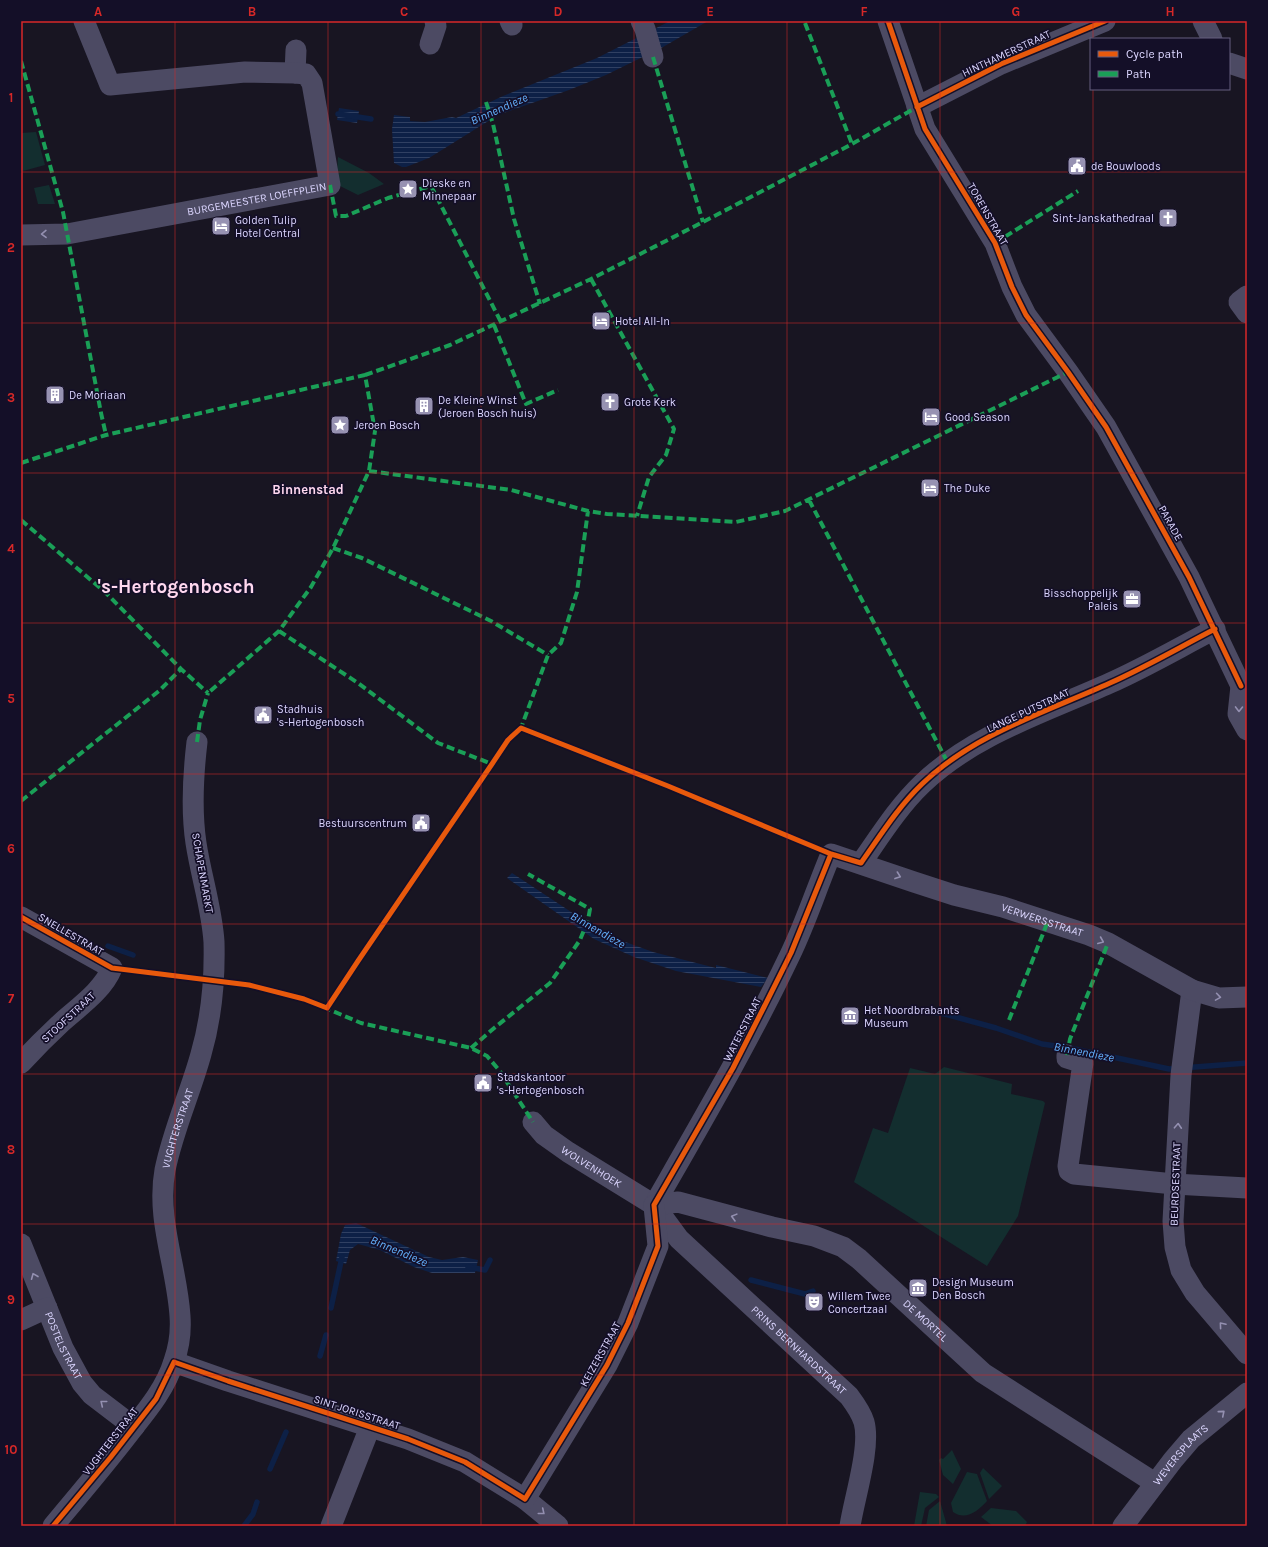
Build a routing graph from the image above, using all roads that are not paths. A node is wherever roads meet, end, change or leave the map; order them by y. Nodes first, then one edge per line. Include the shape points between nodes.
1 (84, 21) edge
2 (435, 21) edge
3 (888, 21) edge
4 (1105, 21) edge
5 (1202, 21) edge
6 (643, 25) edge
7 (1211, 38) edge
8 (430, 44) dead end
9 (296, 50) dead end
10 (653, 57) dead end
11 (1230, 64) edge
12 (1247, 69) edge
13 (295, 73) junction
14 (917, 107) junction
15 (21, 234) edge
16 (1247, 296) edge
17 (1247, 313) edge
18 (1068, 372) joint
19 (1215, 629) junction
20 (1244, 684) edge
21 (1247, 730) edge
22 (197, 742) dead end
23 (831, 854) joint
24 (861, 863) junction
25 (21, 917) edge
26 (112, 968) joint
27 (1192, 990) junction
28 (1247, 997) edge
29 (212, 1004) joint
30 (1067, 1055) dead end
31 (21, 1063) edge
32 (533, 1122) dead end
33 (1174, 1184) junction
34 (1247, 1188) edge
35 (654, 1206) junction
36 (21, 1244) edge
37 (47, 1308) junction
38 (21, 1320) edge
39 (1247, 1354) edge
40 (174, 1362) junction
41 (1247, 1392) edge
42 (134, 1427) junction
43 (370, 1427) junction
44 (1155, 1483) junction
45 (525, 1499) junction
46 (53, 1526) edge
47 (331, 1526) edge
48 (558, 1526) edge
49 (850, 1526) edge
50 (1123, 1526) edge

1 - 13 street, BURGEMEESTER LOEFFPLEIN via 110,85 245,72
2 - 8 street via 436,26
3 - 14 street, TORENSTRAAT
4 - 14 street, HINTHAMERSTRAAT via 1001,64
5 - 7 street
6 - 10 street
9 - 13 street
11 - 12 street
13 -> 15 street, BURGEMEESTER LOEFFPLEIN via 306,74 312,83 330,185 67,234
14 - 18 street, TORENSTRAAT via 925,129 995,243 1026,315
16 - 17 street via 1239,302
18 - 19 street, PARADE via 1106,427
19 - 20 street, PARADE
19 - 24 street, LANGE PUTSTRAAT via 1112,683 1007,728 963,753 922,784
20 -> 21 street via 1238,714
22 - 29 street, SCHAPENMARKT via 193,820 214,940
23 - 24 street, VERWERSSTRAAT
23 - 35 street, WATERSTRAAT via 791,953 764,1007 733,1068
24 -> 27 street, VERWERSSTRAAT via 954,895 1003,907 1089,935
25 - 26 street, SNELLESTRAAT
26 - 31 street, STOOFSTRAAT via 101,987
27 -> 28 street, VERWERSSTRAAT via 1219,998
33 -> 27 street, BEURDSESTRAAT via 1181,1075
29 - 40 street, VUGHTERSTRAAT via 201,1056 171,1142 164,1174 163,1217 180,1316 179,1340
30 - 33 street via 1067,1058 1083,1063 1069,1171 1074,1174
32 - 35 street, WOLVENHOEK via 544,1135 562,1148
33 - 34 street
39 -> 33 street, BEURDSESTRAAT via 1194,1293 1181,1270 1175,1247
44 -> 35 street, DE MORTEL via 983,1373 843,1247 814,1236 678,1202
35 - 45 street, KEIZERSTRAAT via 658,1246 628,1323 607,1365
35 - 49 street, PRINS BERNHARDSTRAAT via 679,1239 849,1396 859,1409 864,1422 866,1443
37 -> 36 street, POSTELSTRAAT
37 - 38 street
42 -> 37 street, POSTELSTRAAT via 92,1395 82,1383 63,1348
40 - 42 street, VUGHTERSTRAAT via 156,1399
40 - 43 street, SINT JORISSTRAAT
44 -> 41 street, WEVERSPLAATS via 1191,1439
42 - 46 street, VUGHTERSTRAAT
43 - 45 street, SINT JORISSTRAAT via 408,1438 465,1462
43 - 47 street
44 - 50 street, WEVERSPLAATS
45 -> 48 street, SINT JORISSTRAAT

